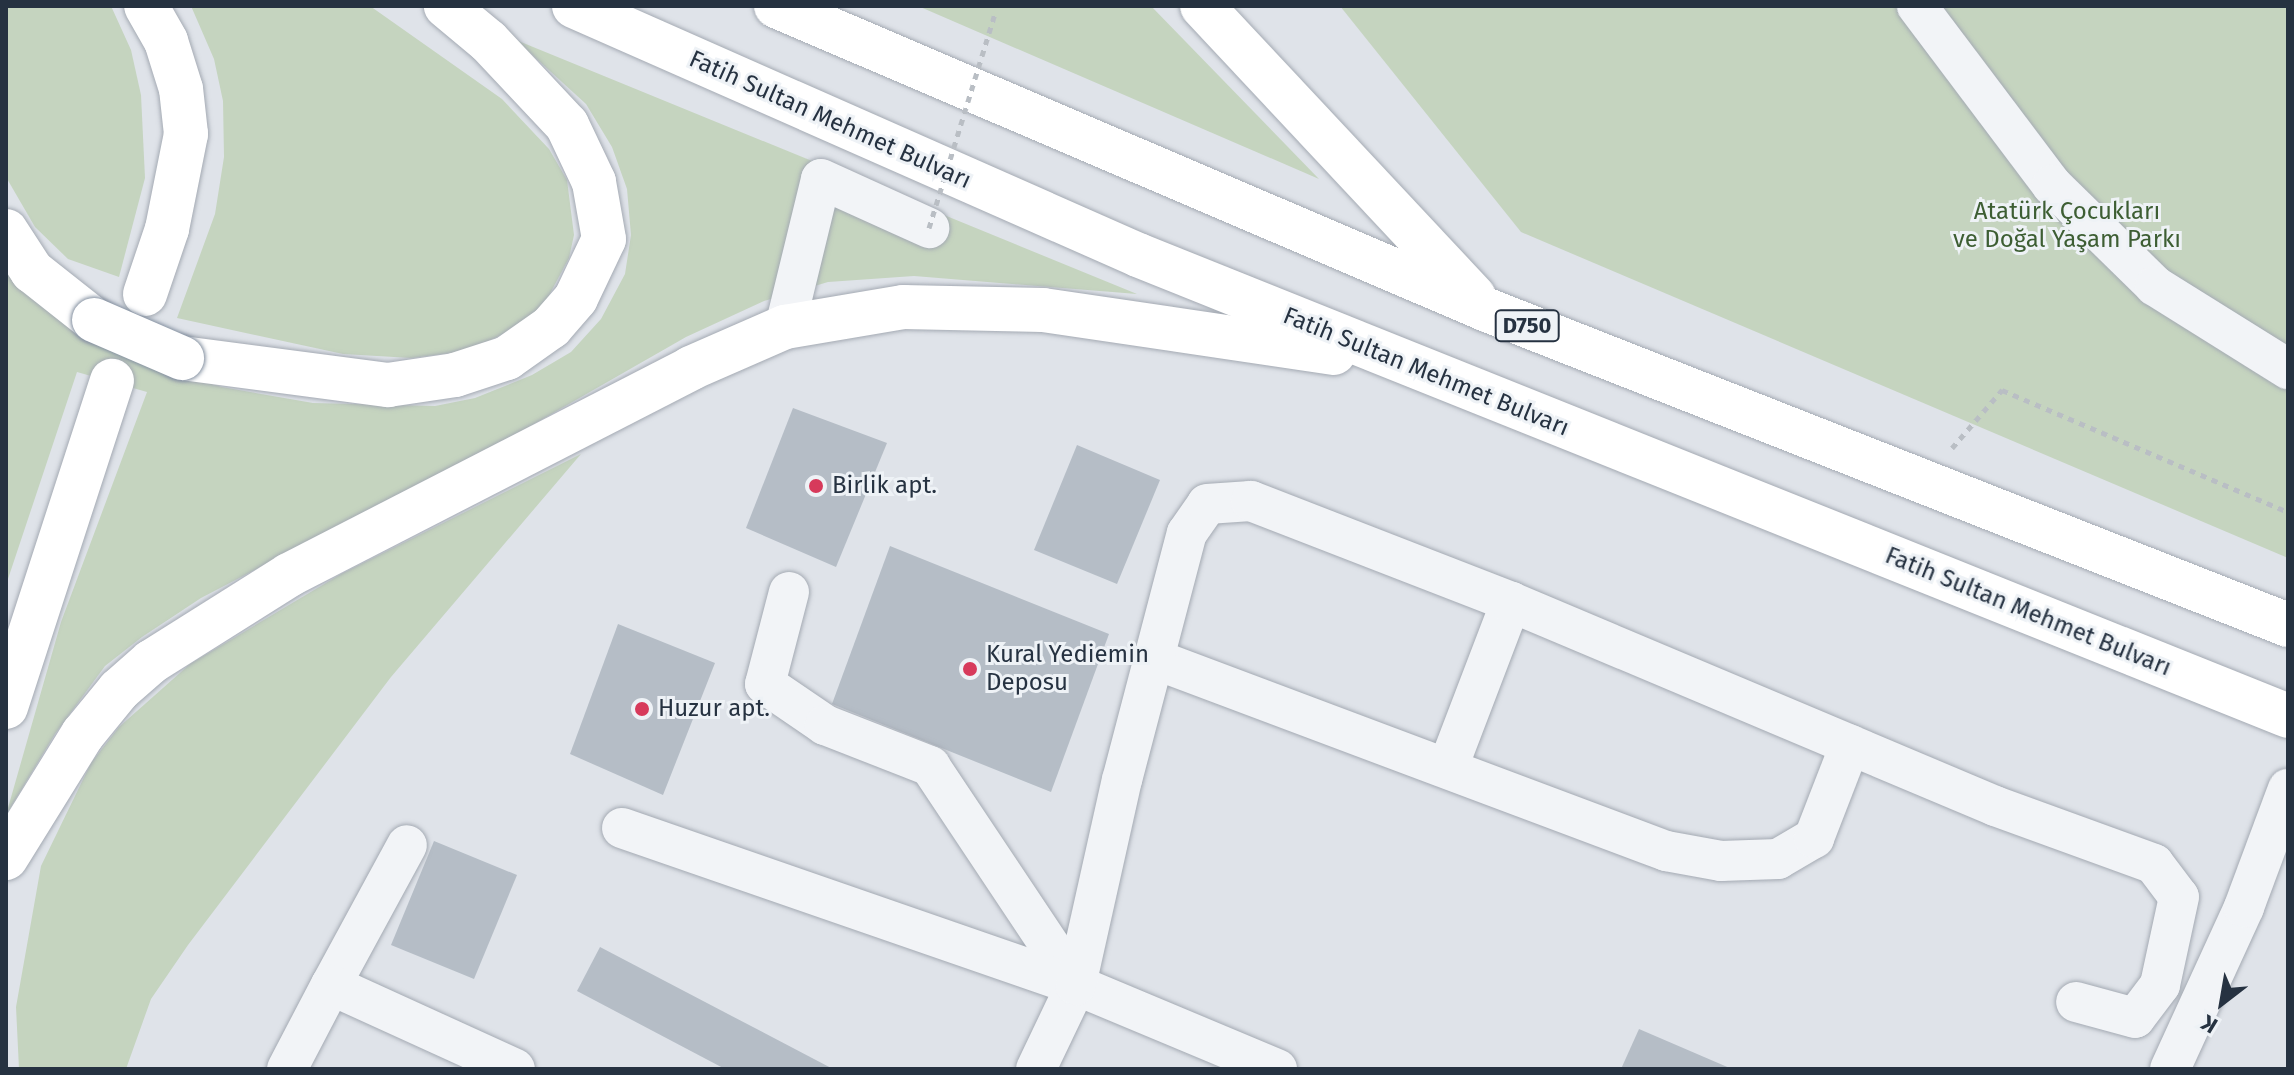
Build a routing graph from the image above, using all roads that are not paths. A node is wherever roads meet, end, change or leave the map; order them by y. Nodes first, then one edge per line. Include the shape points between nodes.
1 (146, 6) edge
2 (446, 6) edge
3 (574, 6) edge
4 (776, 6) edge
5 (1202, 6) edge
6 (1917, 6) edge
7 (929, 228) road end
8 (6, 231) edge
9 (145, 294) dead end
10 (1487, 310) junction
11 (785, 327) junction
12 (1403, 364) junction
13 (2288, 369) edge
14 (112, 381) dead end
15 (789, 592) dead end
16 (1511, 602) junction
17 (2288, 625) edge
18 (1157, 660) junction
19 (6, 707) edge
20 (2288, 716) edge
21 (1850, 745) junction
22 (1448, 767) junction
23 (2288, 789) edge
24 (622, 828) dead end
25 (407, 845) dead end
26 (6, 858) edge
27 (331, 985) junction
28 (1076, 985) junction
29 (2076, 1002) dead end
30 (287, 1069) edge
31 (515, 1069) edge
32 (1036, 1069) edge
33 (1277, 1069) edge
34 (2170, 1069) edge

1 - 9 main road via 166,41 181,89 186,134 167,229
2 - 8 main road, bridge via 488,41 567,125 594,182 604,239 576,298 551,327 507,358 455,375 388,385 182,358 94,320 32,271
3 - 12 main road, Fatih Sultan Mehmet Bulvarı via 1138,255
4 - 10 main road, D750
5 - 10 main road
6 - 13 street via 2052,185 2145,276
7 - 11 street via 821,179
10 - 17 main road, D750
11 - 12 main road via 903,307 1043,310
11 - 26 main road via 691,368 289,575 151,662 119,690 83,734
12 - 20 main road, Fatih Sultan Mehmet Bulvarı
14 - 19 main road
15 - 28 street via 765,684 825,725 930,766
16 - 18 street via 1251,501 1207,504 1187,533
16 - 21 street
16 - 22 street
18 - 22 street
18 - 28 street via 1122,780
21 - 22 street via 1814,838 1778,859 1721,861 1666,851
21 - 29 street via 2154,864 2179,897 2160,985 2135,1018
23 - 34 street via 2244,907
24 - 28 street
25 - 27 street
27 - 30 street
27 - 31 street
28 - 32 street
28 - 33 street

